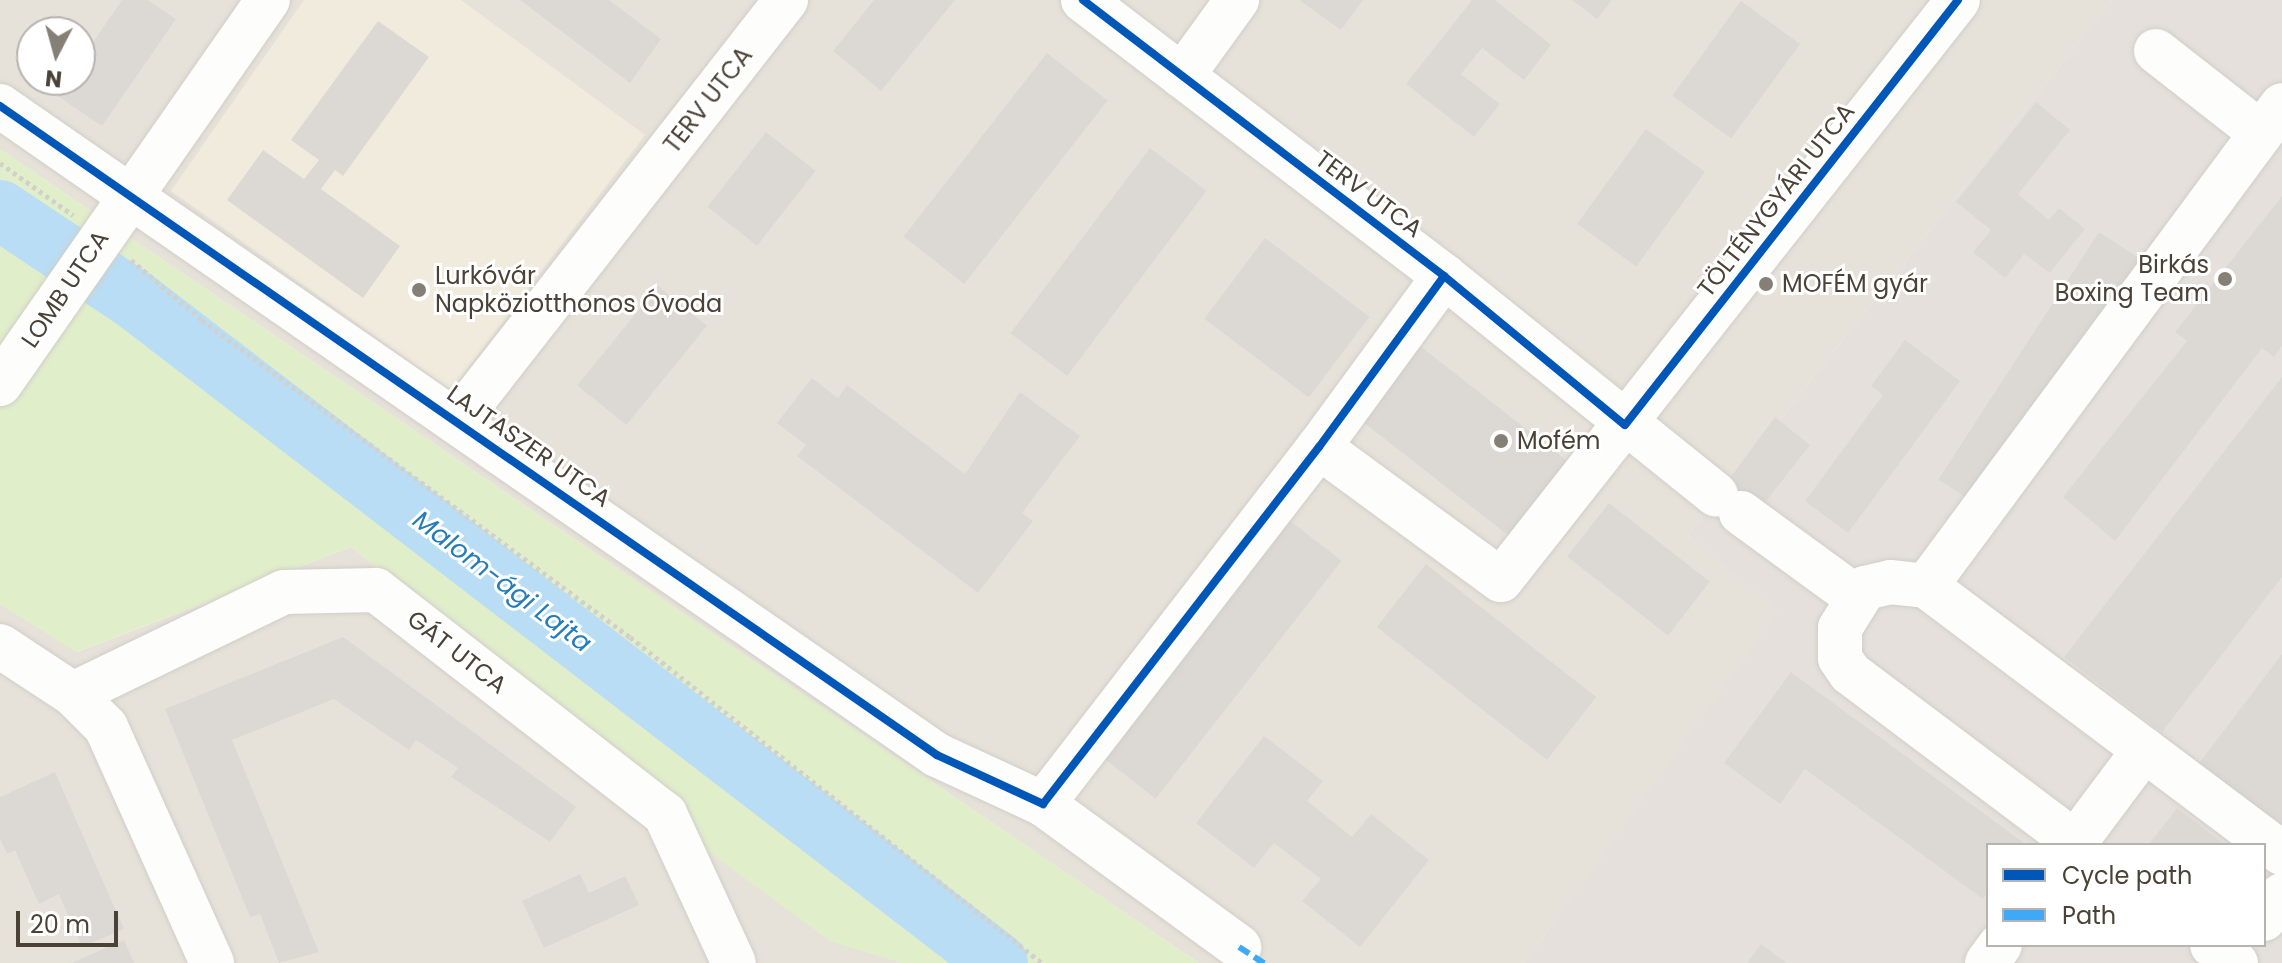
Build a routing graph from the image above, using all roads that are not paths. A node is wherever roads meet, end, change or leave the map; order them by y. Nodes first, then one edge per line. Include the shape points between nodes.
1 (268, 0) edge
2 (786, 0) edge
3 (1083, 0) edge
4 (1237, 0) edge
5 (1958, 0) edge
6 (2156, 51) dead end
7 (1182, 76) junction
8 (0, 106) edge
9 (2273, 123) edge
10 (129, 193) junction
11 (630, 200) joint
12 (1444, 276) junction
13 (0, 384) edge
14 (458, 420) junction
15 (1625, 425) junction
16 (1319, 447) junction
17 (1926, 586) junction
18 (1856, 597) junction
19 (0, 646) edge
20 (73, 694) junction
21 (2144, 750) junction
22 (1043, 804) junction
23 (2075, 843) edge
24 (2077, 843) edge
25 (2282, 853) edge
26 (2282, 895) edge
27 (2266, 916) edge
28 (1239, 947) dead end
29 (212, 963) edge
30 (734, 963) edge

1 - 10 street, LOMB UTCA
2 - 11 street, TERV UTCA
3 - 7 street, TERV UTCA
4 - 7 street
5 - 15 street, TÖLTÉNYGYÁRI UTCA
6 - 9 street
7 - 12 street, TERV UTCA
8 - 10 street, LAJTASZER UTCA
9 - 17 street
10 - 13 street, LOMB UTCA
10 - 14 street, LAJTASZER UTCA
11 - 14 street, LAJTASZER UTCA
12 - 15 street, TERV UTCA
12 - 16 street
14 - 22 street, LAJTASZER UTCA via 937,755
15 - 16 street, TÖLTÉNYGYÁRI UTCA via 1501,580
15 - 18 street, TERV UTCA
16 - 22 street
17 - 18 street via 1878,582
17 - 21 street
18 - 23 street via 1843,617 1838,645 1850,673
19 - 20 street
20 - 29 street via 106,727
20 - 30 street, GÁT UTCA via 284,592 376,590 665,814
21 - 24 street
21 - 25 street
22 - 28 street, LAJTASZER UTCA
26 - 27 street

